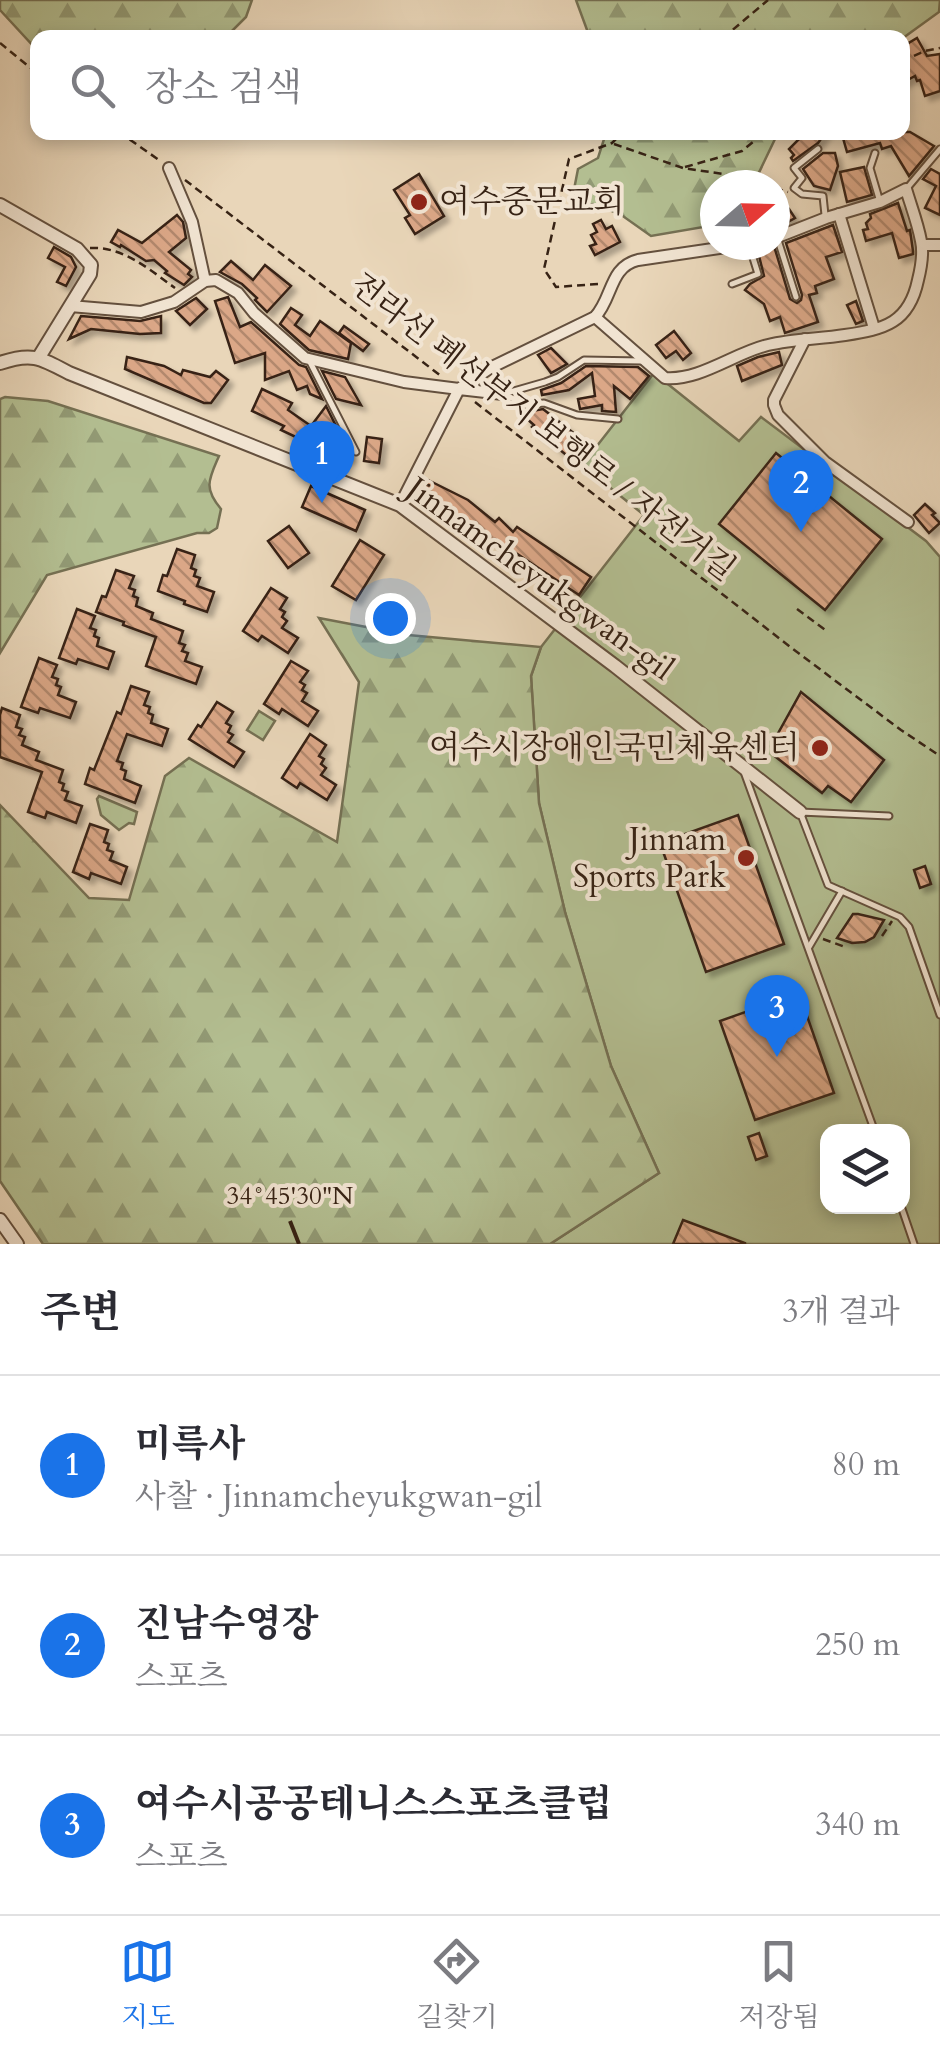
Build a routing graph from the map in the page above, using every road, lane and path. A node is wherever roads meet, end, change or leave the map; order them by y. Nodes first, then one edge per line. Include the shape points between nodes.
1 (768, 0) edge
2 (732, 30) edge
3 (0, 44) edge
4 (940, 48) edge
5 (910, 58) edge
6 (30, 68) edge
7 (130, 140) edge
8 (615, 140) edge
9 (755, 140) edge
10 (612, 143) junction
11 (818, 149) dead end
12 (940, 149) edge
13 (876, 153) dead end
14 (169, 168) junction
15 (682, 168) junction
16 (700, 171) edge
17 (906, 189) junction
18 (880, 202) junction
19 (0, 205) edge
20 (839, 214) junction
21 (826, 218) junction
22 (790, 232) edge
23 (940, 244) edge
24 (922, 245) junction
25 (78, 248) junction
26 (700, 251) edge
27 (754, 260) edge
28 (783, 260) edge
29 (204, 281) junction
30 (732, 284) dead end
31 (611, 288) junction
32 (185, 295) junction
33 (796, 297) dead end
34 (70, 306) junction
35 (595, 317) junction
36 (874, 328) junction
37 (805, 339) junction
38 (39, 357) junction
39 (309, 359) junction
40 (646, 362) junction
41 (0, 363) edge
42 (458, 390) junction
43 (503, 394) junction
44 (618, 419) dead end
45 (356, 452) dead end
46 (400, 505) junction
47 (908, 522) dead end
48 (798, 609) dead end
49 (828, 632) dead end
50 (940, 756) edge
51 (741, 764) junction
52 (800, 812) junction
53 (889, 816) dead end
54 (842, 891) junction
55 (890, 923) dead end
56 (882, 936) dead end
57 (829, 941) dead end
58 (809, 947) junction
59 (845, 947) dead end
60 (940, 1014) edge
61 (871, 1124) edge
62 (904, 1214) edge
63 (0, 1220) edge
64 (17, 1244) edge
65 (914, 1244) edge

1 - 2 path
3 - 6 path
4 - 5 path
7 - 14 path, 전라선 폐선부지 보행로 / 자전거길
8 - 10 path
9 - 15 path via 742,151
10 - 15 path
10 - 31 path via 569,159 544,269 556,287
11 - 21 lane via 794,168 802,178 794,188 824,196
12 - 17 lane
13 - 18 lane via 870,168
14 - 29 street via 192,222
14 - 42 path, 전라선 폐선부지 보행로 / 자전거길
15 - 16 path
17 - 18 street
17 - 24 street
18 - 20 street
19 - 25 street
20 - 21 street
20 - 36 street
21 - 22 street
23 - 24 street
24 - 36 street via 907,311
25 - 32 path via 106,247
25 - 34 street via 92,270
26 - 31 street via 631,262
27 - 30 lane via 758,274
28 - 33 lane
29 - 32 street
29 - 39 street via 234,289
31 - 35 street
32 - 34 street via 141,312
34 - 38 street
35 - 40 street
35 - 42 street
36 - 37 street
37 - 40 street via 764,346 676,378 665,378
37 - 47 street via 774,400 778,415 825,462
38 - 41 street
38 - 46 street, Jinnamcheyukgwan-gil
39 - 42 street
39 - 45 lane
40 - 43 lane via 584,360 545,382
42 - 43 street
42 - 46 street
42 - 50 path, 전라선 폐선부지 보행로 / 자전거길
43 - 44 lane via 526,405
46 - 51 street, Jinnamcheyukgwan-gil
48 - 49 path
51 - 52 street, Jinnamcheyukgwan-gil
51 - 58 lane
52 - 53 lane
52 - 54 lane via 828,885
54 - 58 lane
54 - 60 lane via 910,927
55 - 56 path
57 - 59 path
58 - 61 lane
62 - 65 lane
63 - 64 street

